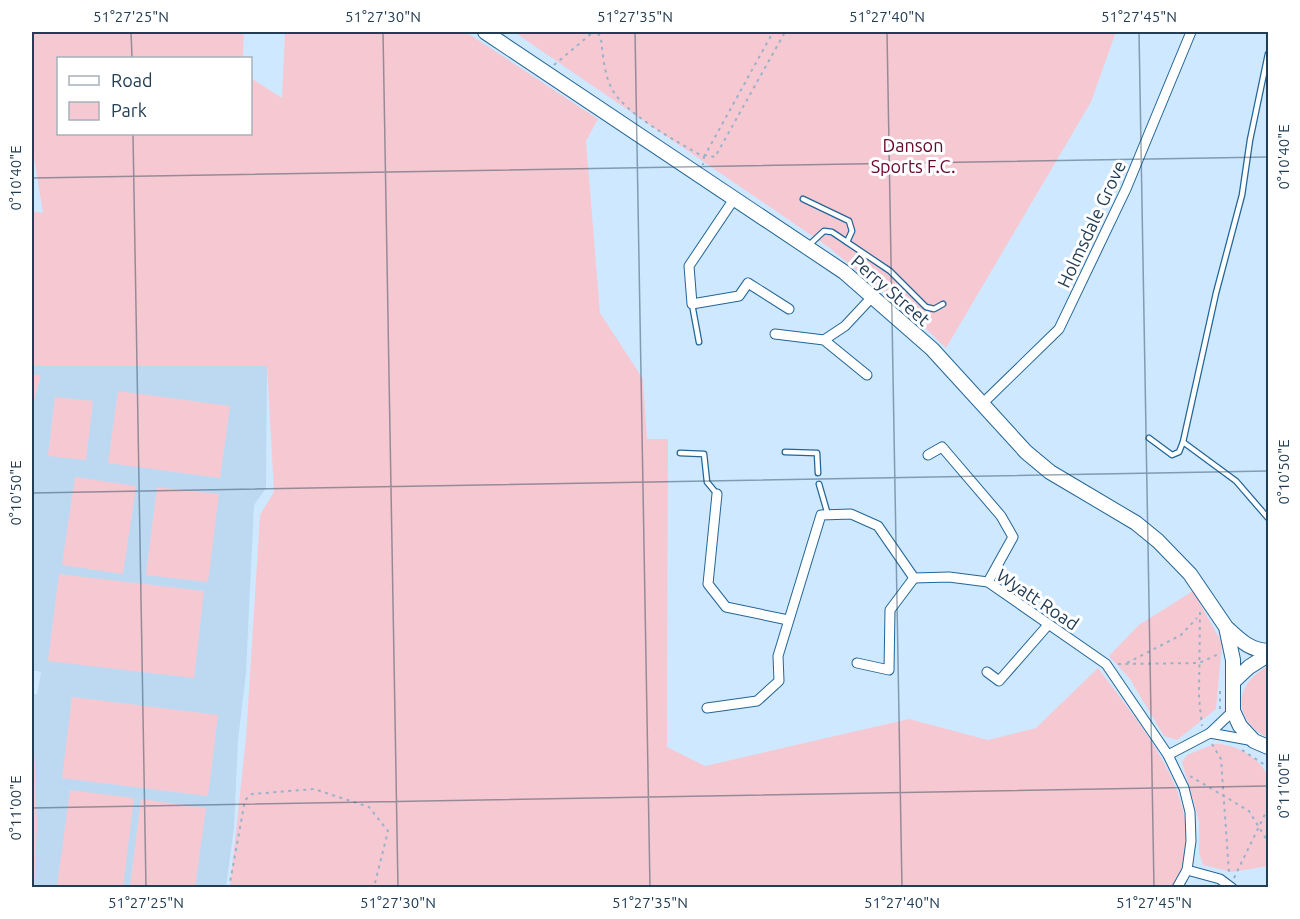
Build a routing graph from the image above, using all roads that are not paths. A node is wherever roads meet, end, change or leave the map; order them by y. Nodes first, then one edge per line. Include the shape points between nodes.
1 (485, 32) edge
2 (1191, 32) edge
3 (1269, 54) edge
4 (734, 199) junction
5 (803, 199) dead end
6 (847, 242) junction
7 (808, 246) junction
8 (873, 296) junction
9 (692, 304) junction
10 (943, 304) dead end
11 (789, 309) dead end
12 (775, 334) dead end
13 (824, 340) junction
14 (699, 342) dead end
15 (867, 375) dead end
16 (982, 404) junction
17 (1149, 438) dead end
18 (1183, 442) junction
19 (785, 452) dead end
20 (680, 453) dead end
21 (928, 455) dead end
22 (818, 473) dead end
23 (819, 484) dead end
24 (717, 494) joint
25 (828, 515) junction
26 (1269, 518) edge
27 (914, 578) junction
28 (988, 582) junction
29 (788, 620) junction
30 (1048, 625) junction
31 (1226, 627) junction
32 (1269, 653) edge
33 (857, 663) dead end
34 (987, 672) dead end
35 (1227, 683) junction
36 (706, 708) dead end
37 (1233, 711) junction
38 (1207, 734) junction
39 (1263, 746) edge
40 (1168, 755) junction
41 (1187, 870) junction
42 (1231, 886) edge
43 (1177, 888) edge

1 - 4 main road, Perry Street
2 - 16 street, Holmsdale Grove via 1126,189 1068,314 1048,343
3 - 18 lane via 1242,195
4 - 7 main road, Perry Street
4 - 9 street via 689,266
5 - 6 lane via 849,221 852,231
6 - 7 lane via 824,231
6 - 10 lane via 890,271 926,307 934,309
7 - 8 main road, Perry Street
8 - 13 street via 845,326
8 - 16 main road, Perry Street via 932,349
9 - 11 street via 739,296 748,283
9 - 14 lane
12 - 13 street
13 - 15 street
16 - 31 main road, Perry Street via 1008,435 1050,472 1136,523 1158,541 1190,574
17 - 18 lane via 1172,455 1179,453
18 - 26 lane via 1236,481
19 - 22 lane via 817,453
20 - 24 lane via 704,454 706,482
21 - 28 street via 942,447 1001,516 1013,537
23 - 25 lane
24 - 29 street via 708,584 726,607
25 - 27 street via 851,514 878,526
25 - 29 street via 820,515
27 - 28 street, Wyatt Road
27 - 33 street via 890,610 889,670
28 - 30 street, Wyatt Road
29 - 36 street via 778,656 779,681 757,701
30 - 34 street via 999,681
30 - 40 street, Wyatt Road via 1106,664
31 - 32 main road, Perry Street via 1247,645
31 - 35 main road, Perry Street via 1232,649
32 - 35 main road
35 - 37 main road, Perry Street
37 - 38 street
37 - 39 main road via 1240,726
38 - 39 street
38 - 40 street
40 - 41 street, Wyatt Road via 1187,800 1191,826
41 - 42 street
41 - 43 street

